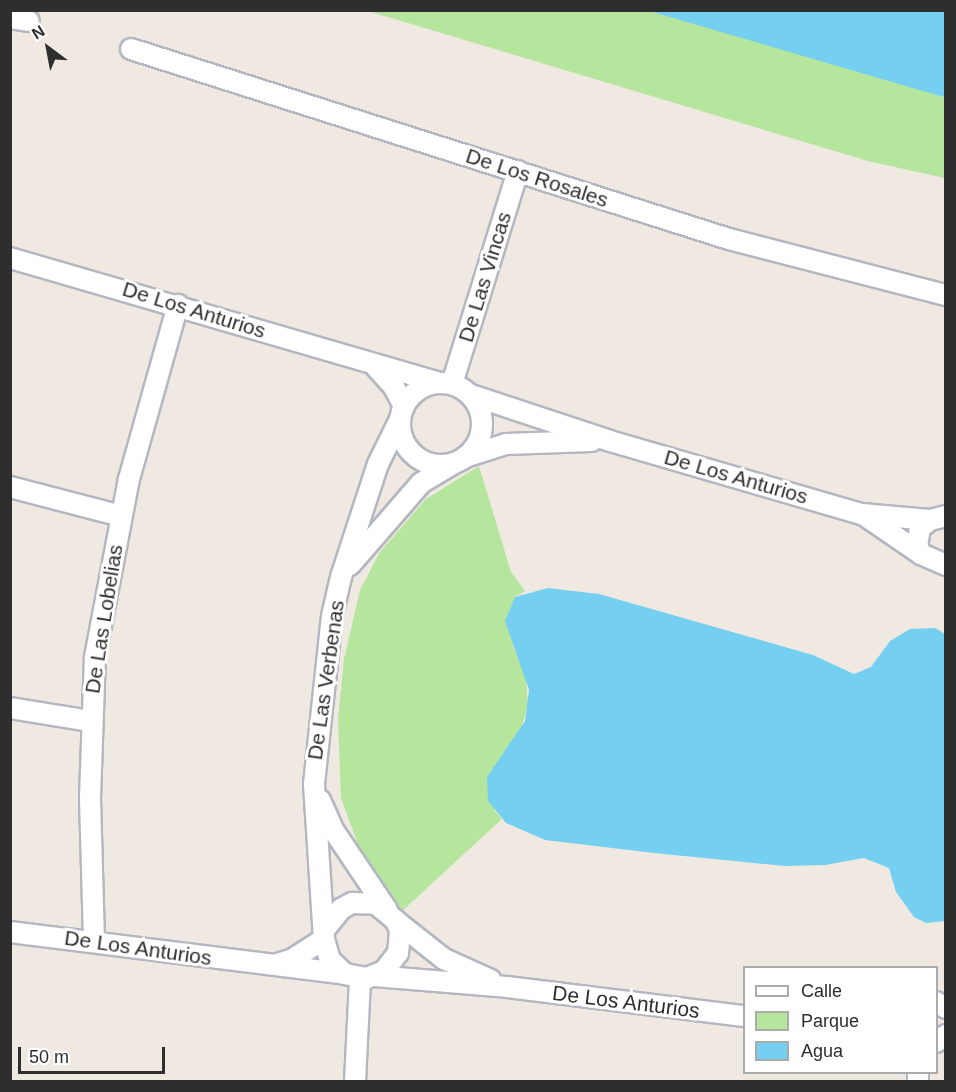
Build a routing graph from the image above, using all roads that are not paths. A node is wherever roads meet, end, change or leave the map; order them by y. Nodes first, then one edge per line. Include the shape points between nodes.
1 (131, 49) dead end
2 (518, 171) junction
3 (10, 258) edge
4 (945, 295) edge
5 (178, 305) junction
6 (376, 367) junction
7 (446, 383) junction
8 (471, 395) junction
9 (402, 413) junction
10 (610, 441) junction
11 (460, 460) junction
12 (10, 487) edge
13 (862, 514) junction
14 (121, 516) junction
15 (938, 518) edge
16 (921, 554) junction
17 (945, 565) edge
18 (341, 577) junction
19 (10, 708) edge
20 (90, 721) junction
21 (314, 784) junction
22 (391, 916) junction
23 (10, 932) edge
24 (325, 934) junction
25 (94, 941) junction
26 (266, 967) junction
27 (360, 976) junction
28 (507, 987) junction
29 (743, 1016) edge
30 (355, 1082) edge

1 - 2 street, De Los Rosales
2 - 4 street, De Los Rosales via 729,239
2 - 7 street, De Las Vincas
3 - 5 street, De Los Anturios
5 - 6 street, De Los Anturios
5 - 14 street, De Las Lobelias
6 - 7 street, De Los Anturios
6 - 9 street via 394,387
7 - 8 street
7 - 9 street via 418,390
8 - 10 street
8 - 11 street via 479,407 481,434
9 - 11 street via 406,445 415,456 434,463
9 - 18 street, De Las Verbenas via 378,464
10 - 11 street via 552,439 506,444
10 - 13 street, De Los Anturios
11 - 18 street via 415,490
12 - 14 street
13 - 15 street
13 - 16 street
14 - 20 street, De Las Lobelias via 104,591
15 - 16 street via 917,536
16 - 17 street
18 - 21 street, De Las Verbenas via 332,616
19 - 20 street
20 - 25 street, De Las Lobelias
21 - 22 street via 334,831
21 - 24 street, De Las Verbenas
22 - 24 street via 370,903 352,903 332,917
22 - 27 street via 400,931 398,954 393,963
22 - 28 street via 444,959
23 - 25 street, De Los Anturios
24 - 26 street via 293,959
24 - 27 street via 330,960
25 - 26 street, De Los Anturios
26 - 27 street, De Los Anturios
27 - 28 street, De Los Anturios
27 - 30 street
28 - 29 street, De Los Anturios

